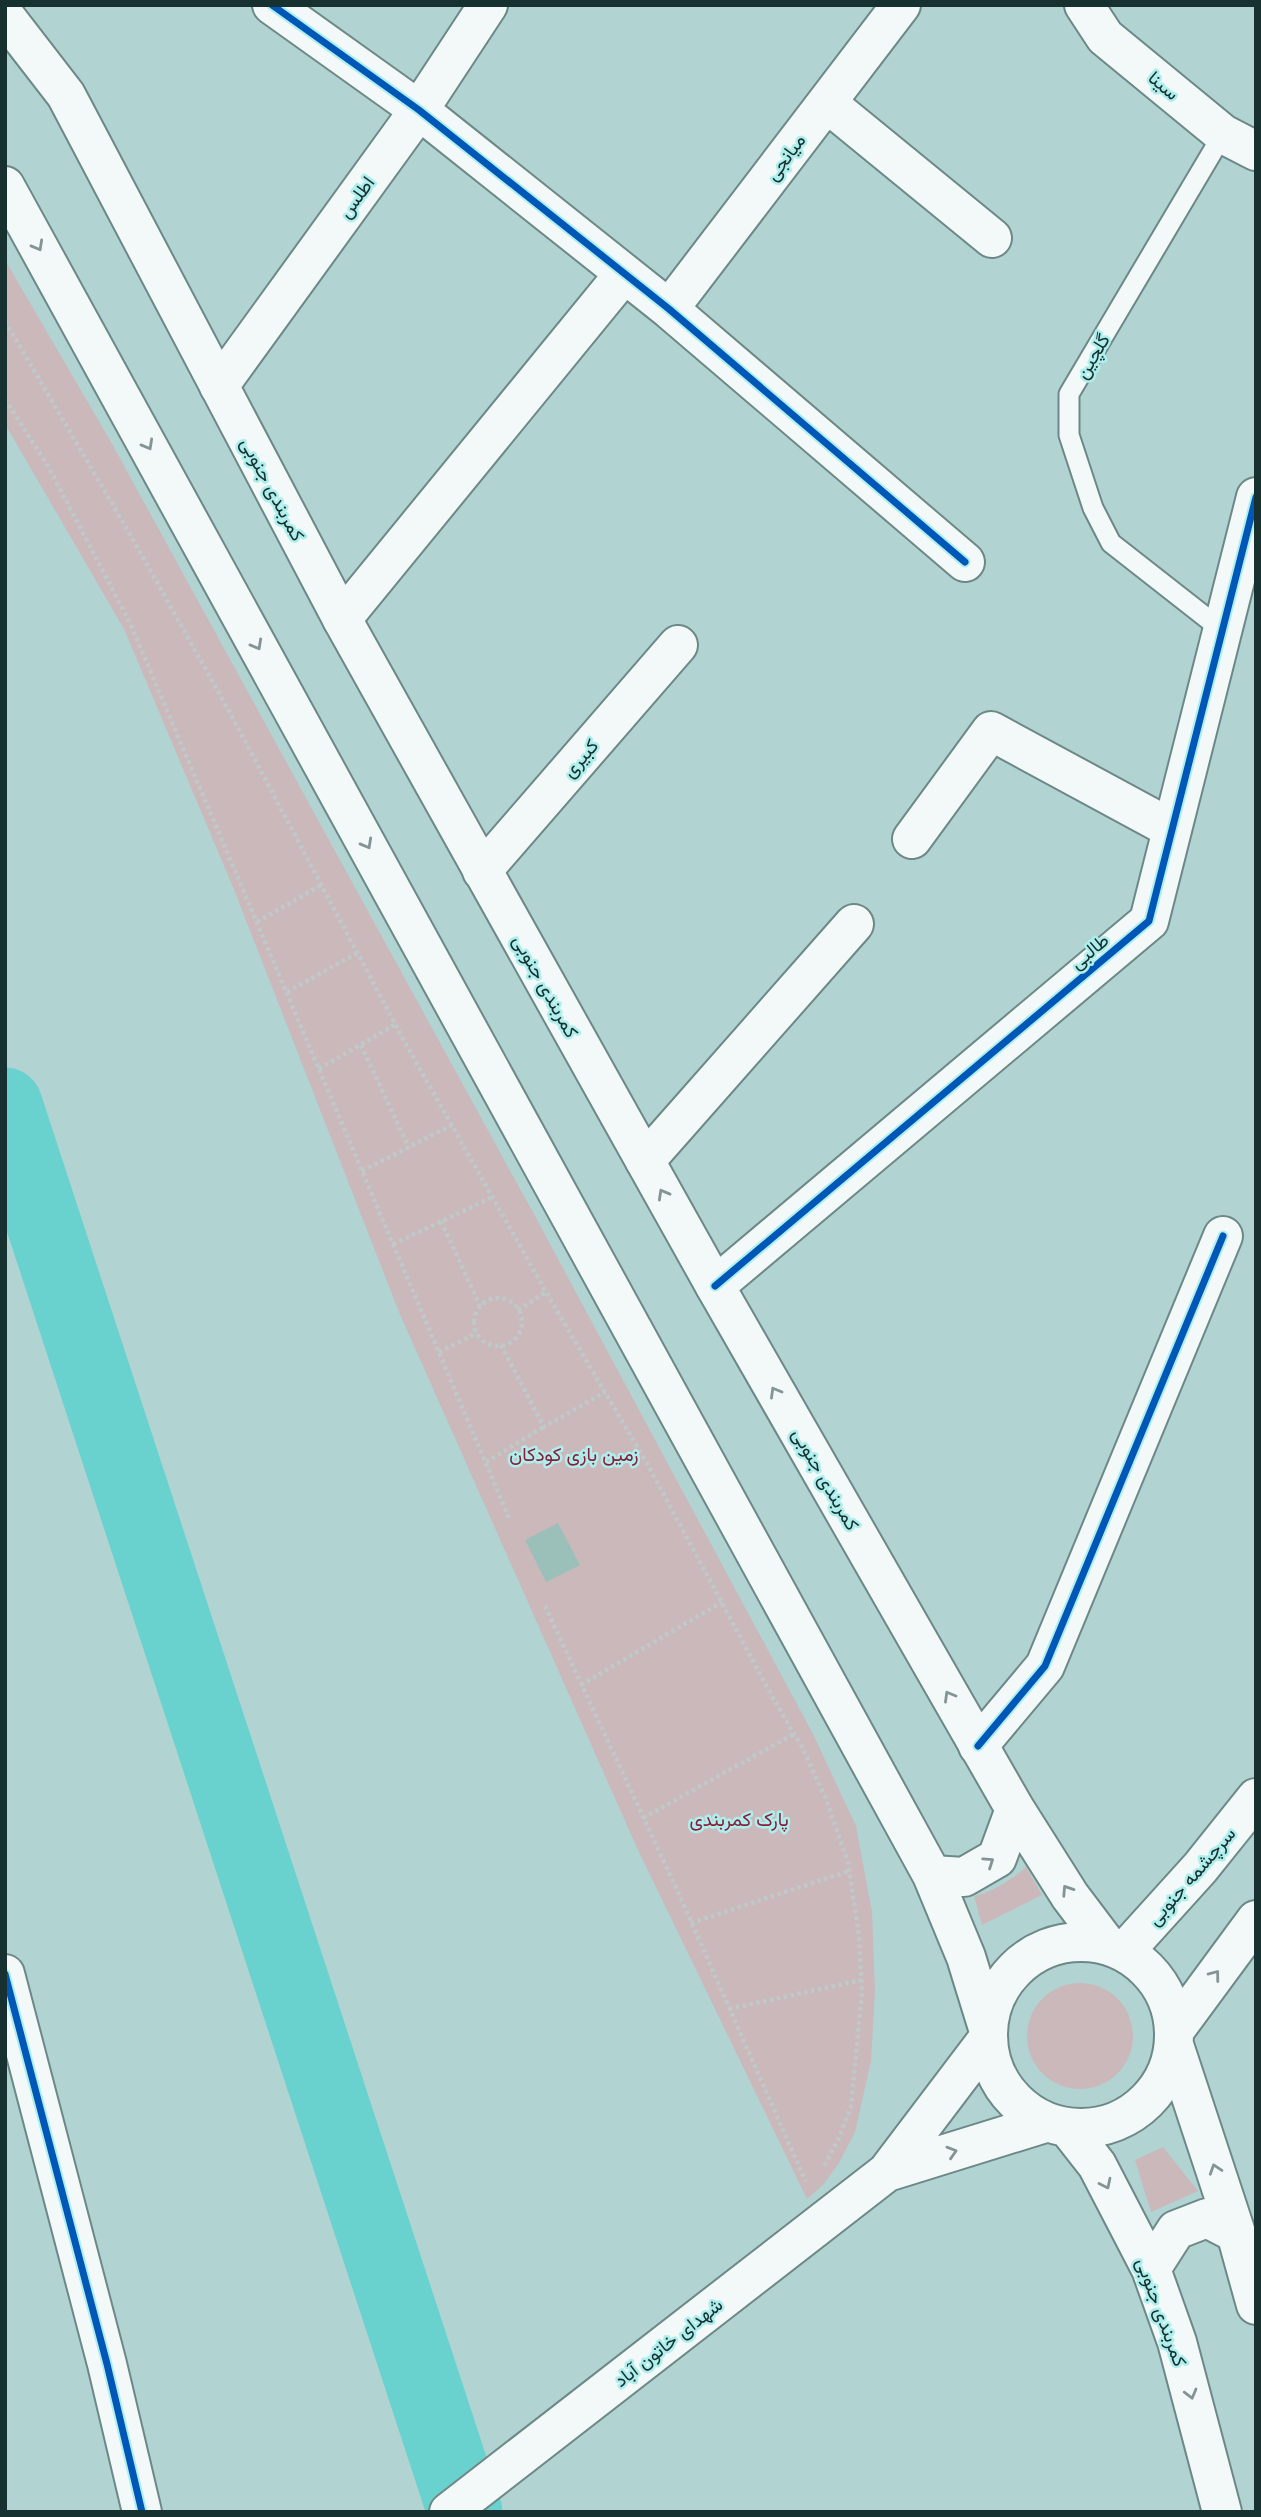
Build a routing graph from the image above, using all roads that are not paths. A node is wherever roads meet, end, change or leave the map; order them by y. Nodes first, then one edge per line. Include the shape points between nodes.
1 (272, 5) edge
2 (488, 5) edge
3 (901, 5) edge
4 (1084, 5) edge
5 (5, 16) edge
6 (827, 103) junction
7 (419, 110) junction
8 (1239, 143) edge
9 (5, 186) edge
10 (992, 238) dead end
11 (624, 274) junction
12 (669, 309) junction
13 (219, 386) junction
14 (1256, 497) edge
15 (965, 562) dead end
16 (342, 619) junction
17 (1222, 630) junction
18 (678, 645) dead end
19 (1172, 829) junction
20 (912, 839) dead end
21 (482, 872) junction
22 (854, 924) dead end
23 (645, 1161) junction
24 (1223, 1236) dead end
25 (715, 1286) junction
26 (978, 1745) junction
27 (1256, 1798) edge
28 (1015, 1809) junction
29 (932, 1875) junction
30 (1256, 1920) edge
31 (1115, 1949) junction
32 (5, 1974) edge
33 (987, 2032) junction
34 (1174, 2038) junction
35 (1057, 2125) junction
36 (887, 2172) junction
37 (1236, 2233) junction
38 (1151, 2269) junction
39 (1256, 2305) edge
40 (142, 2512) edge
41 (449, 2512) edge
42 (1222, 2512) edge

1 - 7 main road
2 - 7 main road, اطلس
3 - 6 main road, میانجی
4 - 8 main road, سینا via 1105,37
5 - 13 main road, کمربندی جنوبی via 66,95
6 - 10 main road
6 - 12 main road, میانجی
7 - 11 main road
7 - 13 main road, اطلس
8 - 17 lane, گلچین via 1069,394 1069,435 1093,508 1111,543
9 -> 29 main road
11 - 12 main road
11 - 16 main road
12 - 15 main road
13 - 16 main road, کمربندی جنوبی
14 - 17 main road, طالبی
16 - 21 main road, کمربندی جنوبی
17 - 19 main road, طالبی
18 - 21 main road, کبیری
19 - 20 main road via 991,731
19 - 25 main road, طالبی via 1149,921
21 - 23 main road, کمربندی جنوبی
22 - 23 main road
25 -> 23 main road, کمربندی جنوبی
24 - 26 main road via 1045,1666
26 -> 25 main road, کمربندی جنوبی
26 - 28 main road, کمربندی جنوبی
27 - 31 main road, سرچشمه جنوبی via 1200,1868
29 -> 28 main road via 964,1877 997,1858
31 -> 28 main road, کمربندی جنوبی via 1070,1896
29 - 33 main road via 966,1956
34 -> 30 main road
31 - 33 main road via 1080,1942 1053,1946 1029,1957 1008,1975 994,1998
31 - 34 main road via 1144,1966 1160,1984 1170,2006
32 - 40 main road
33 - 35 main road via 992,2066 1004,2090 1022,2109
33 - 36 main road, شهدای خاتون آباد
34 - 35 main road via 1166,2074 1150,2099 1126,2118 1098,2127
37 -> 34 main road
36 -> 35 main road, شهدای خاتون آباد
35 -> 38 main road, کمربندی جنوبی via 1097,2165
36 - 41 main road, شهدای خاتون آباد
37 - 38 main road via 1207,2218 1176,2230
37 - 39 main road
38 -> 42 main road, کمربندی جنوبی via 1177,2342

